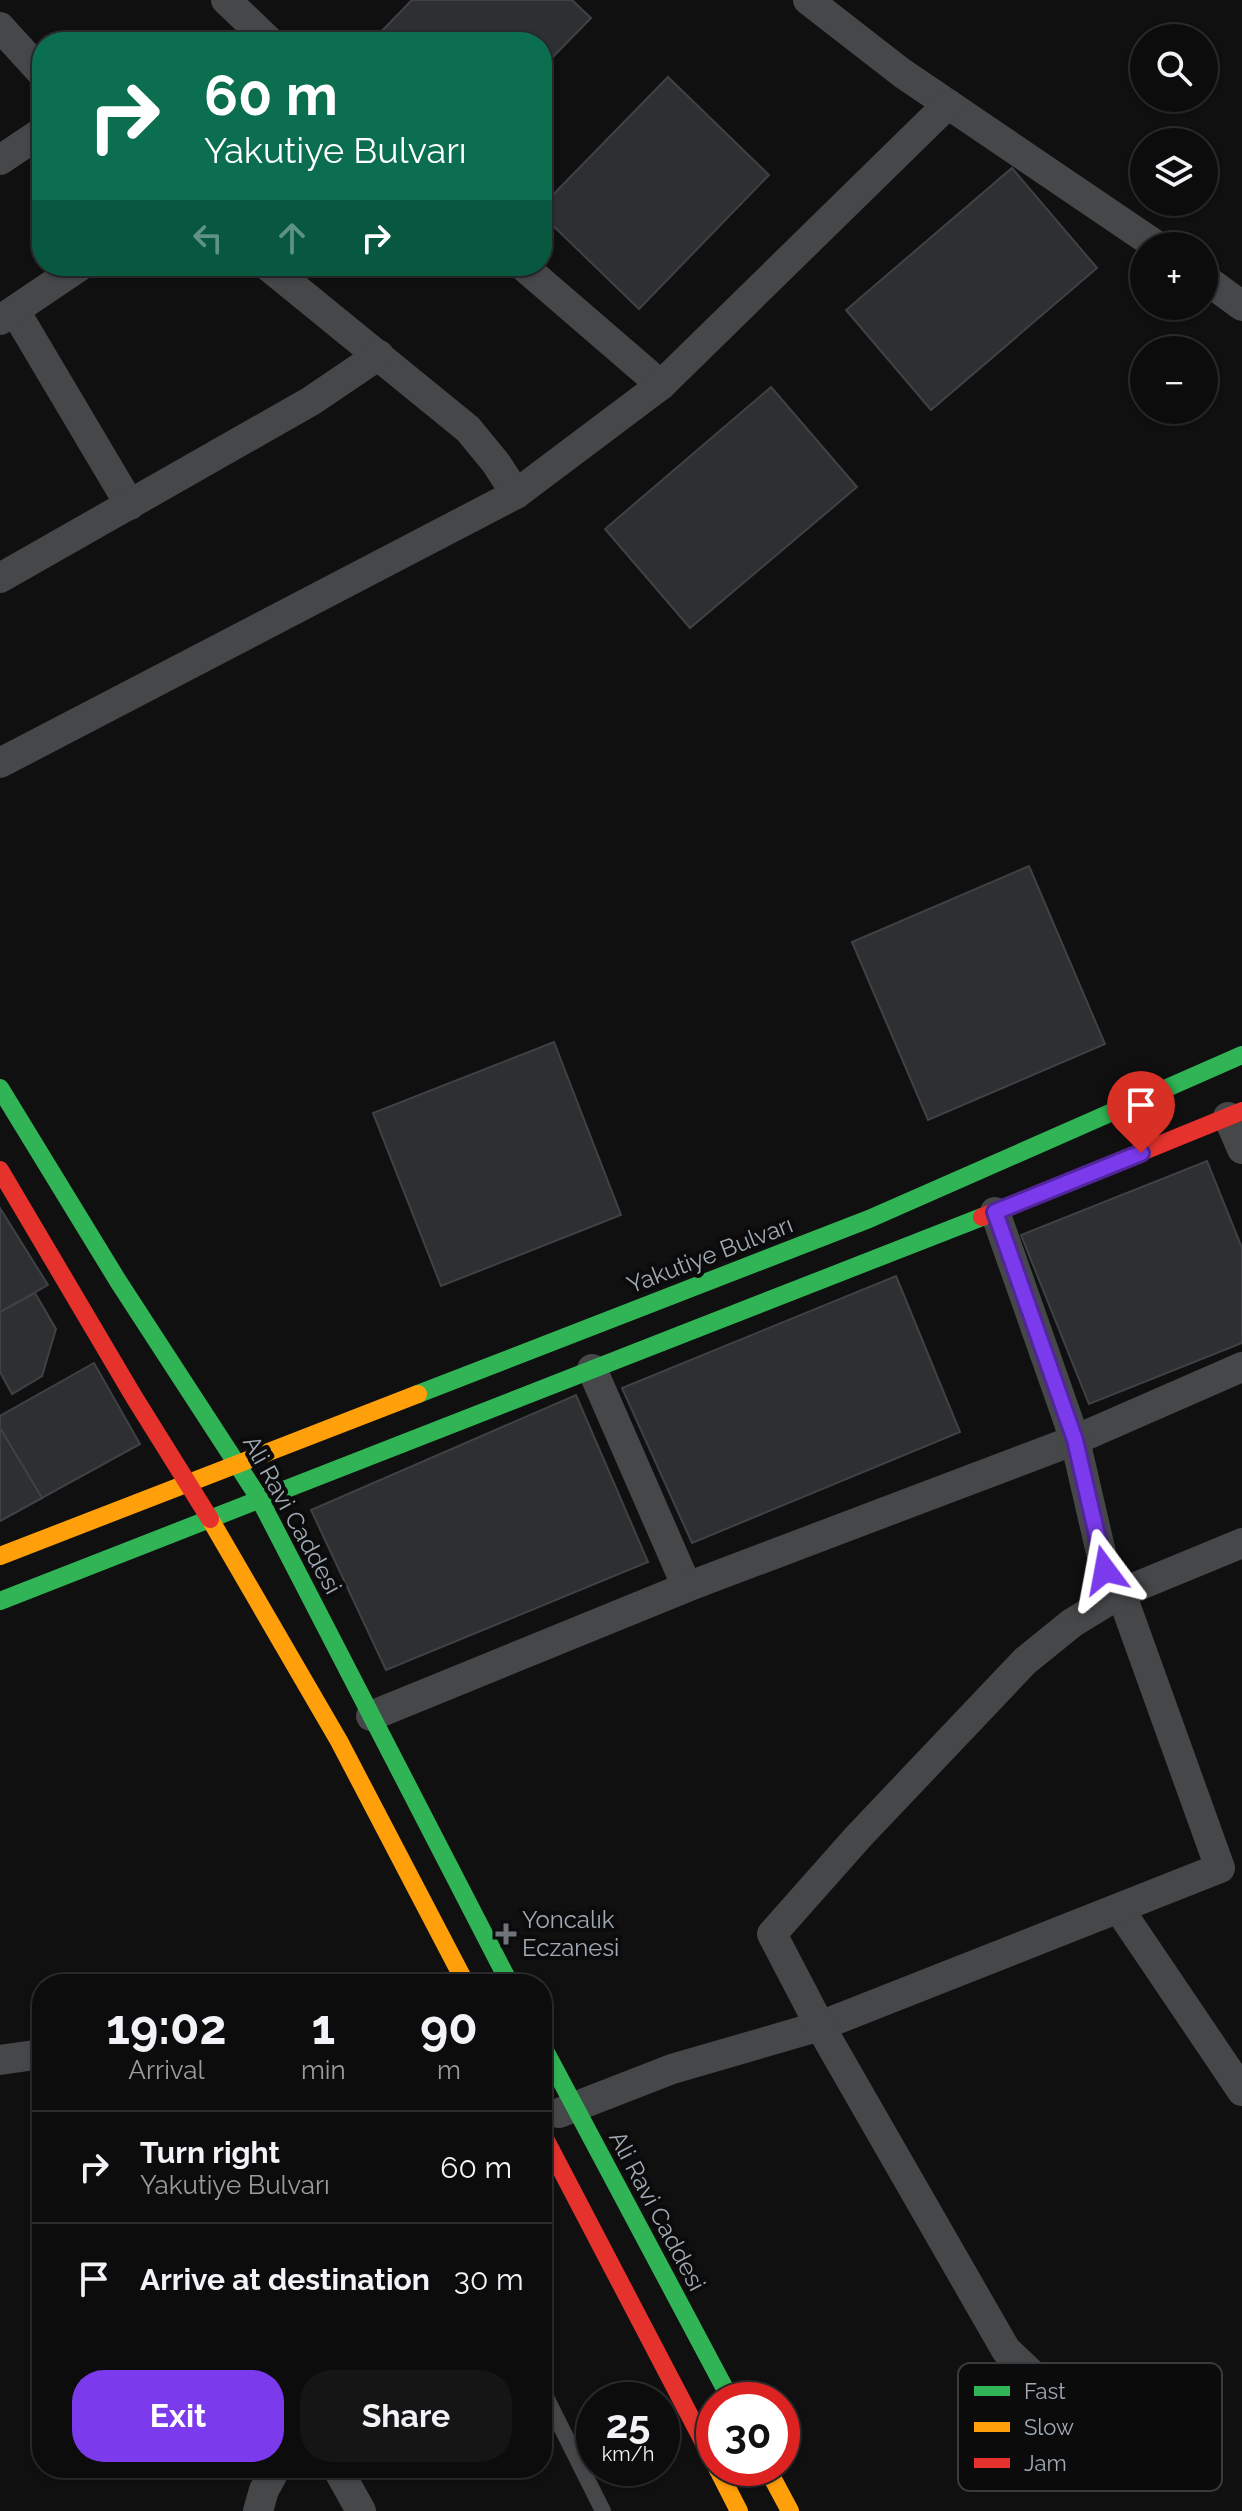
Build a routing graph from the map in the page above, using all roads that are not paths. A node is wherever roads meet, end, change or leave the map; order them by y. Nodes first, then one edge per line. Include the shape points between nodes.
1 (226, 0) edge
2 (808, 0) edge
3 (0, 27) edge
4 (260, 32) edge
5 (32, 62) edge
6 (948, 104) junction
7 (32, 139) edge
8 (0, 160) edge
9 (1136, 232) edge
10 (65, 276) edge
11 (280, 276) edge
12 (535, 276) edge
13 (1218, 288) edge
14 (1242, 306) edge
15 (7, 316) edge
16 (379, 355) junction
17 (661, 385) junction
18 (516, 494) junction
19 (130, 505) junction
20 (0, 578) edge
21 (0, 763) edge
22 (1242, 1055) edge
23 (0, 1088) edge
24 (1235, 1114) edge
25 (1242, 1149) edge
26 (0, 1170) edge
27 (995, 1212) junction
28 (1242, 1367) edge
29 (592, 1369) junction
30 (1075, 1440) junction
31 (239, 1465) junction
32 (190, 1484) junction
33 (259, 1498) junction
34 (209, 1518) junction
35 (1242, 1543) edge
36 (0, 1556) edge
37 (687, 1587) junction
38 (1121, 1593) junction
39 (0, 1601) edge
40 (371, 1716) junction
41 (1119, 1909) junction
42 (461, 1974) edge
43 (505, 1974) edge
44 (820, 2026) junction
45 (32, 2055) edge
46 (0, 2060) edge
47 (552, 2064) edge
48 (1242, 2091) edge
49 (574, 2106) junction
50 (552, 2115) edge
51 (552, 2152) edge
52 (1020, 2363) edge
53 (721, 2382) edge
54 (552, 2409) edge
55 (696, 2428) edge
56 (271, 2478) edge
57 (343, 2478) edge
58 (726, 2486) edge
59 (777, 2486) edge
60 (258, 2511) edge
61 (361, 2511) edge
62 (603, 2511) edge
63 (739, 2511) edge
64 (790, 2511) edge

1 - 4 street
2 - 6 street
3 - 5 street
6 - 9 street
6 - 17 street
7 - 8 street
10 - 15 street
11 - 16 street
12 - 17 street
13 - 14 street
15 - 19 street
16 - 18 street via 468,429
16 - 19 street via 311,401
17 - 18 street
18 - 21 street
19 - 20 street
22 - 31 main road, Yakutiye Bulvarı via 869,1219
23 - 31 main road, Ali Ravi Caddesi
24 - 25 street
24 - 27 main road
26 - 32 main road
27 - 29 main road
27 - 30 street
28 - 30 street
29 - 33 main road
29 - 37 street
30 - 37 street
30 - 38 street via 1105,1570
31 - 32 main road, Yakutiye Bulvarı
31 - 33 main road, Ali Ravi Caddesi
32 - 34 main road
32 - 36 main road, Yakutiye Bulvarı
33 - 34 main road
33 - 40 main road, Ali Ravi Caddesi
34 - 39 main road
34 - 42 main road via 339,1741
35 - 38 street
37 - 40 street
38 - 41 street via 1220,1868
38 - 44 street via 1025,1661 772,1934
40 - 43 main road, Ali Ravi Caddesi
41 - 44 street
41 - 48 street
44 - 49 street via 672,2069
44 - 52 street via 1006,2350
45 - 46 street
47 - 49 main road, Ali Ravi Caddesi
49 - 50 street
49 - 53 main road, Ali Ravi Caddesi
51 - 55 main road
54 - 62 lane
56 - 60 street
57 - 61 street
58 - 63 main road
59 - 64 main road

